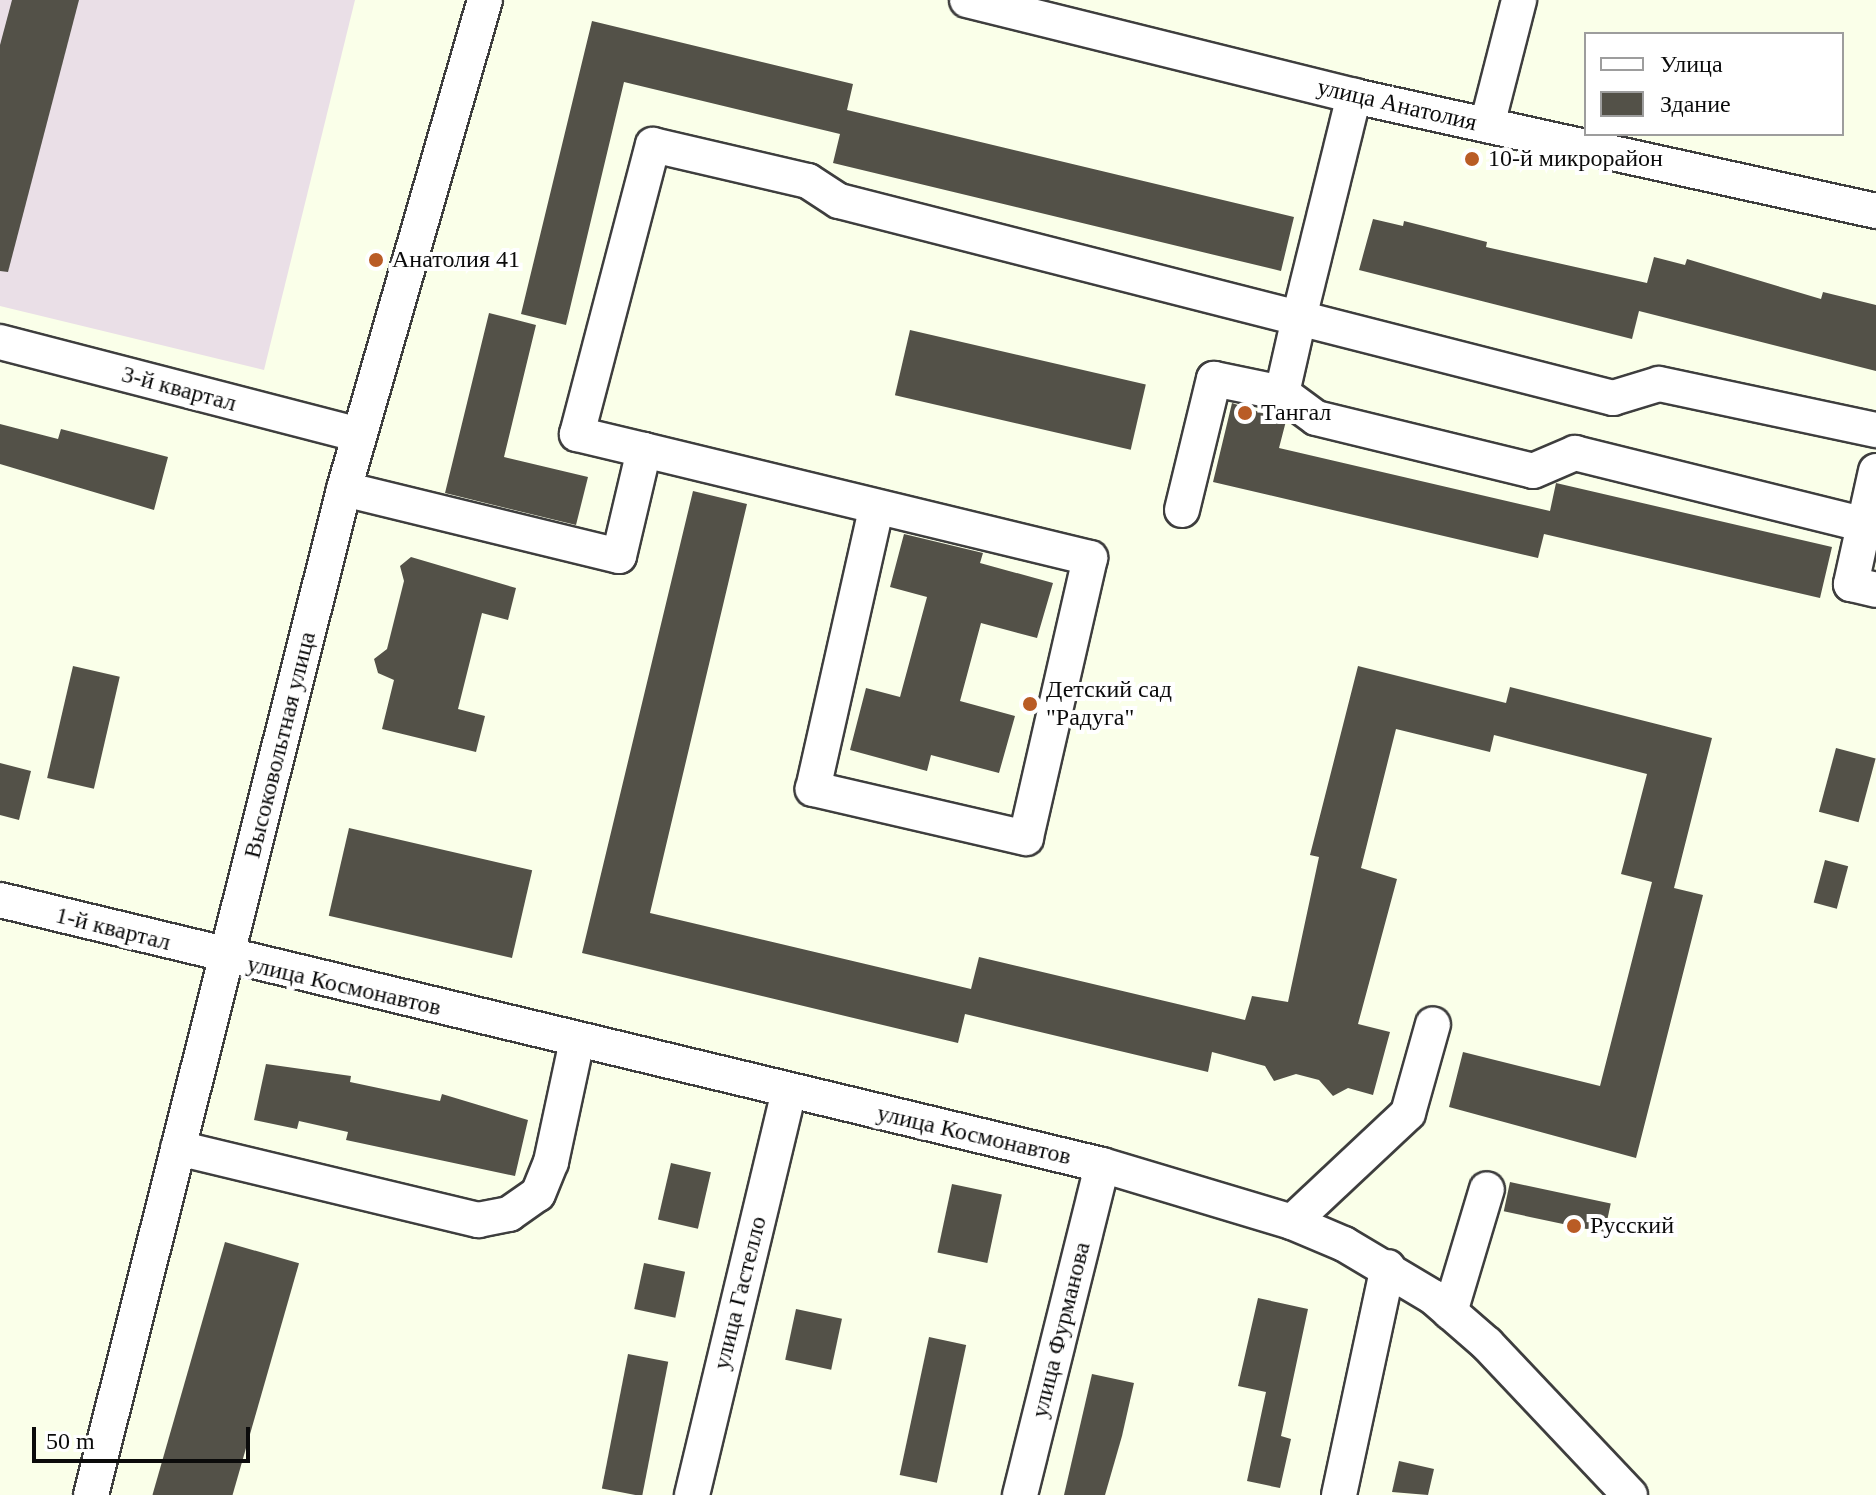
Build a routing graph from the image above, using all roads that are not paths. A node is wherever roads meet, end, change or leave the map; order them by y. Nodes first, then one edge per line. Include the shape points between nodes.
1 (485, 0) edge
2 (967, 0) edge
3 (1519, 0) edge
4 (1354, 96) junction
5 (1487, 125) junction
6 (1876, 211) edge
7 (1299, 318) junction
8 (0, 342) edge
9 (1282, 393) junction
10 (1876, 430) edge
11 (359, 435) junction
12 (644, 450) junction
13 (1876, 471) edge
14 (344, 489) junction
15 (876, 509) junction
16 (1182, 510) dead end
17 (1865, 525) junction
18 (1876, 590) edge
19 (0, 900) edge
20 (226, 958) junction
21 (1433, 1024) dead end
22 (577, 1041) junction
23 (789, 1091) junction
24 (178, 1148) junction
25 (1102, 1165) junction
26 (1487, 1189) dead end
27 (1292, 1222) junction
28 (1388, 1267) junction
29 (1450, 1312) junction
30 (91, 1495) edge
31 (692, 1495) edge
32 (1020, 1495) edge
33 (1339, 1495) edge
34 (1630, 1495) edge

1 - 11 street, Высоковольтная улица
2 - 4 street, улица Анатолия
3 - 5 street
4 - 5 street, улица Анатолия
4 - 7 street
5 - 6 street, улица Анатолия
7 - 9 street
7 - 10 street via 1613,398 1659,384
7 - 12 street via 839,201 808,181 653,145 577,434
8 - 11 street, 3-й квартал
9 - 16 street via 1214,379
9 - 17 street via 1316,418 1533,471 1575,453
11 - 14 street, Высоковольтная улица
12 - 14 street via 619,556
12 - 15 street
13 - 17 street
14 - 20 street, Высоковольтная улица
15 - 15 street via 1090,558 1026,838 813,789
17 - 18 street via 1851,584
19 - 20 street, 1-й квартал
20 - 22 street, улица Космонавтов
20 - 24 street, Высоковольтная улица
21 - 27 street via 1408,1113
22 - 23 street, улица Космонавтов
22 - 24 street via 551,1162 538,1194 509,1214 478,1220
23 - 25 street, улица Космонавтов
23 - 31 street, улица Гастелло
24 - 30 street, Высоковольтная улица
25 - 27 street, улица Космонавтов
25 - 32 street, улица Фурманова
26 - 29 street
27 - 28 street, улица Космонавтов
28 - 29 street, улица Космонавтов
28 - 33 street
29 - 34 street, улица Космонавтов

